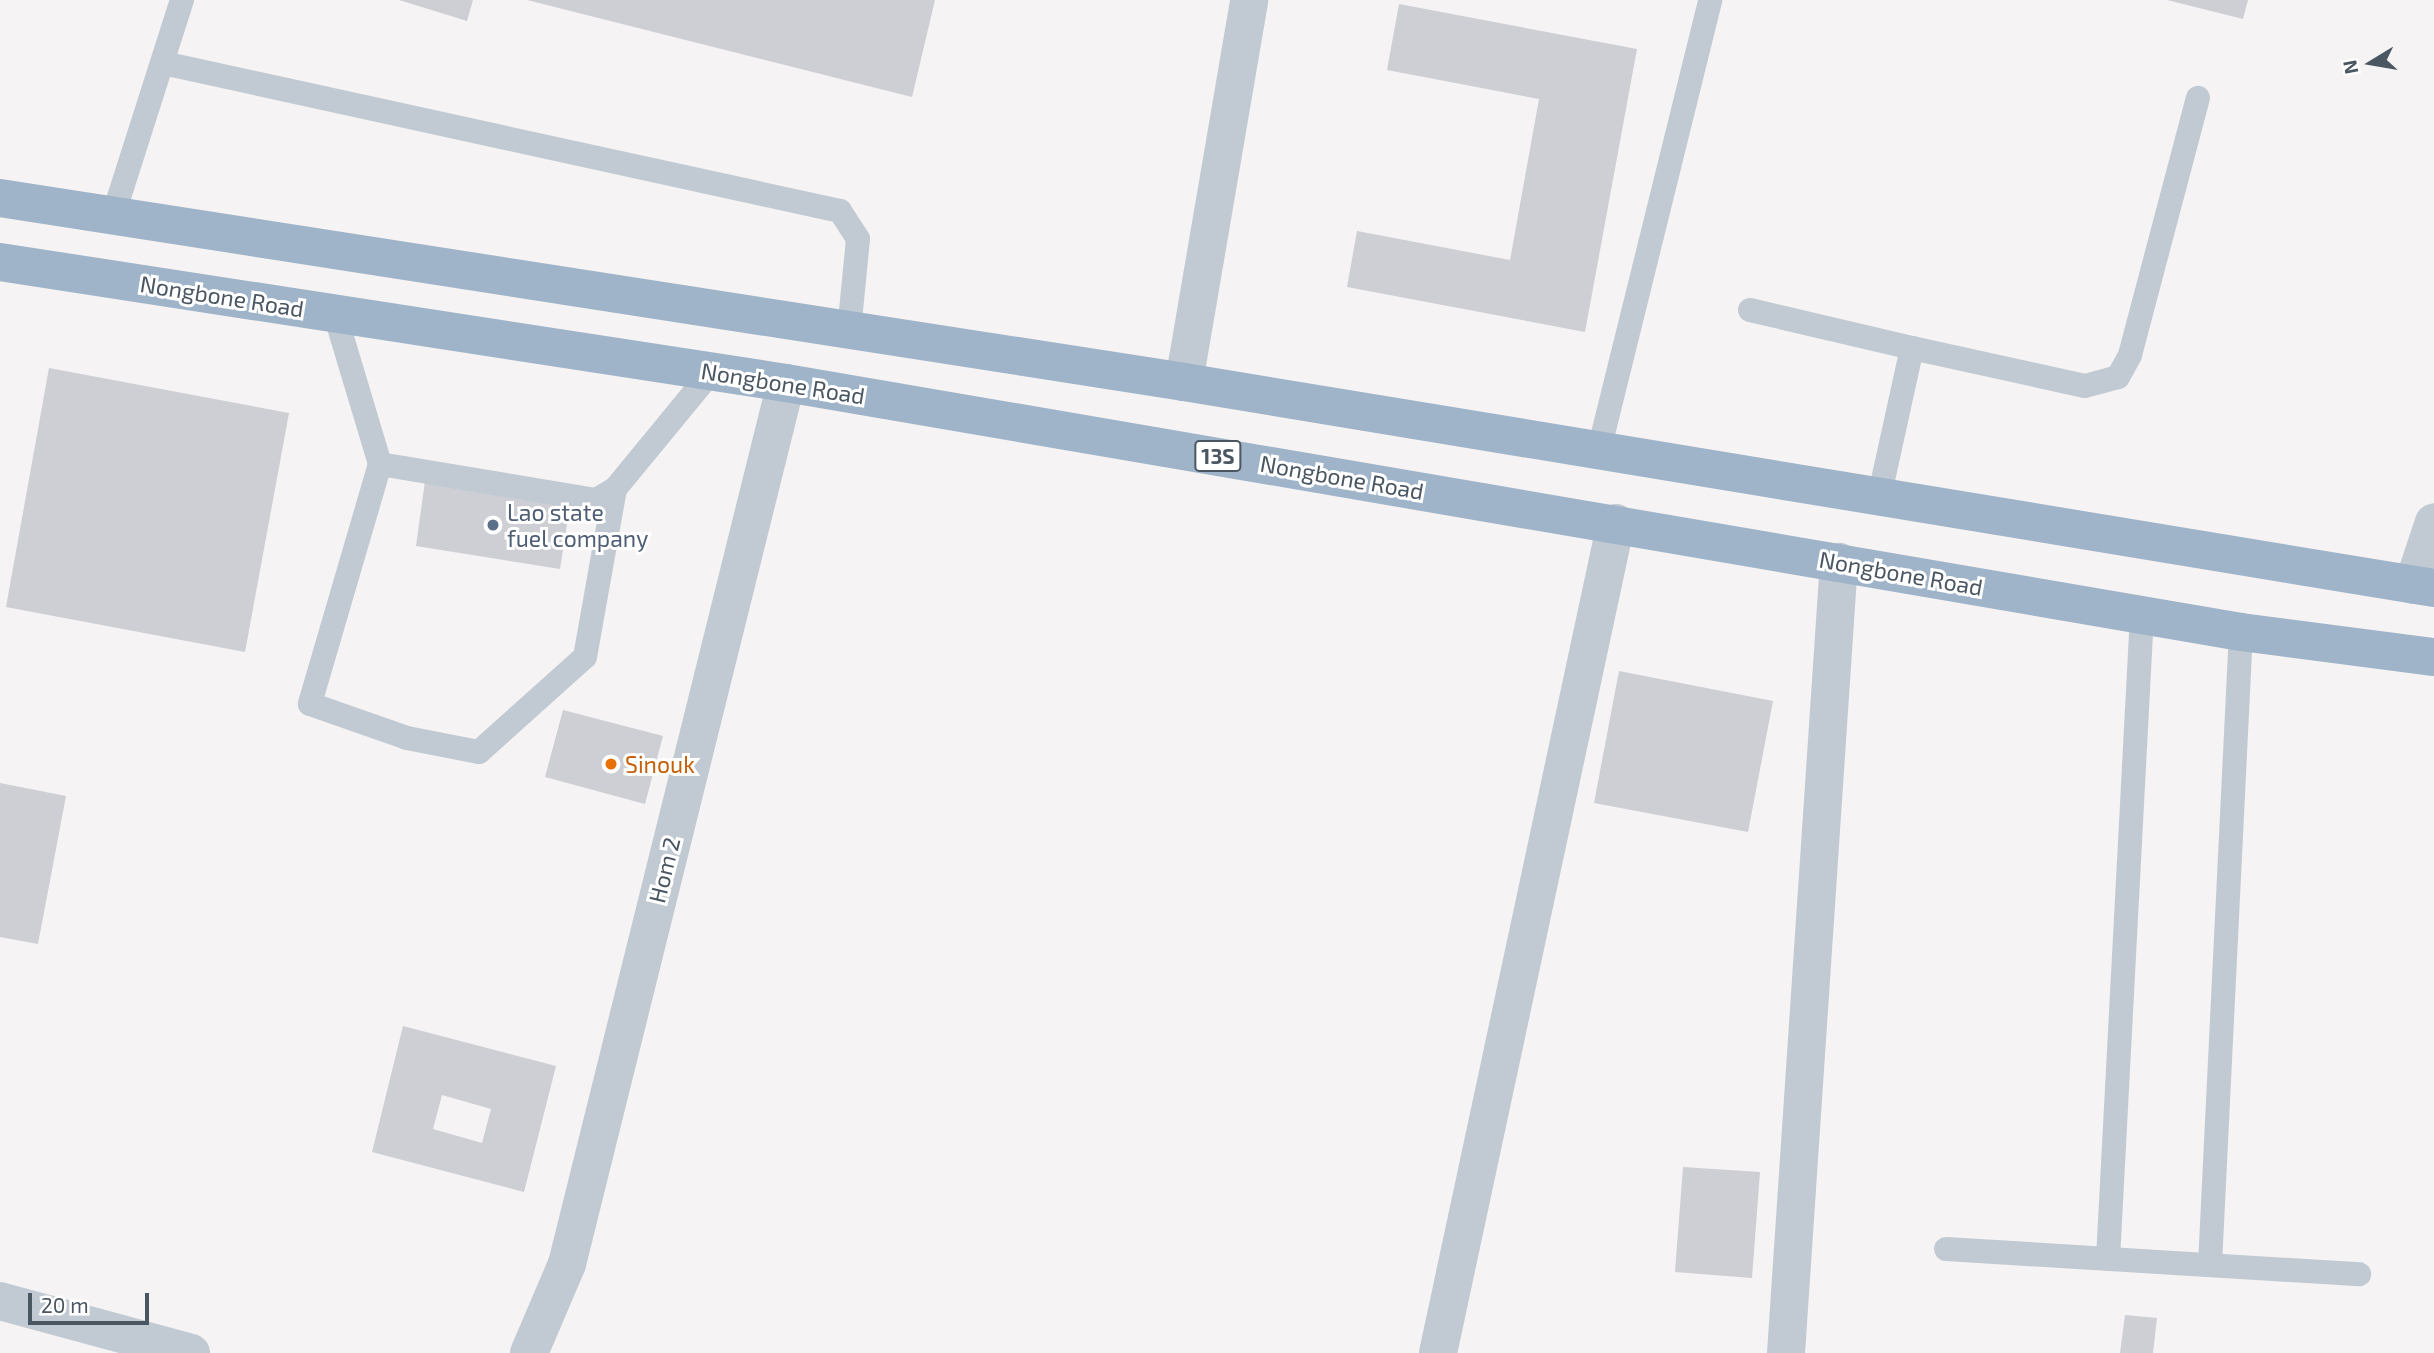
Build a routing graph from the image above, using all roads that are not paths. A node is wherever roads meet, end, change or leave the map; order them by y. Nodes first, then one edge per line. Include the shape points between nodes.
1 (182, 0) edge
2 (1249, 0) edge
3 (1710, 0) edge
4 (163, 63) junction
5 (2198, 98) dead end
6 (0, 198) edge
7 (113, 216) junction
8 (0, 262) edge
9 (1750, 310) dead end
10 (335, 314) junction
11 (849, 330) junction
12 (1912, 348) junction
13 (712, 371) junction
14 (1184, 382) junction
15 (786, 383) junction
16 (1598, 454) junction
17 (380, 464) junction
18 (615, 489) junction
19 (1880, 494) junction
20 (2434, 522) edge
21 (1616, 523) junction
22 (1839, 562) junction
23 (2423, 586) edge
24 (2142, 615) junction
25 (2241, 632) junction
26 (2434, 657) edge
27 (1946, 1249) dead end
28 (2108, 1259) junction
29 (2210, 1265) junction
30 (2359, 1274) dead end
31 (0, 1301) edge
32 (191, 1353) edge
33 (529, 1353) edge
34 (1438, 1353) edge
35 (1786, 1353) edge

1 - 4 lane
2 - 14 street
3 - 16 lane
4 - 7 lane
4 - 11 lane via 840,211 858,239
5 - 12 lane via 2130,355 2118,377 2085,386
6 - 7 highway
7 - 11 highway
8 - 10 highway, Nongbone Road / 13S
9 - 12 lane
10 - 13 highway, Nongbone Road / 13S
10 - 17 lane
11 - 14 highway
12 - 19 lane
13 - 15 highway, Nongbone Road / 13S
13 - 18 lane
14 - 16 highway
15 - 21 highway, Nongbone Road / 13S
15 - 33 street, Hom 2 via 567,1264
16 - 19 highway
17 - 18 lane via 596,500
17 - 18 lane via 310,704 407,738 479,752 585,657
19 - 23 highway
20 - 23 street
21 - 22 highway, Nongbone Road / 13S
21 - 34 street
22 - 24 highway, Nongbone Road / 13S
22 - 35 street
24 - 25 highway, Nongbone Road / 13S
24 - 28 lane
25 - 26 highway, Nongbone Road / 13S
25 - 29 lane
27 - 28 lane
28 - 29 lane
29 - 30 lane
31 - 32 street

